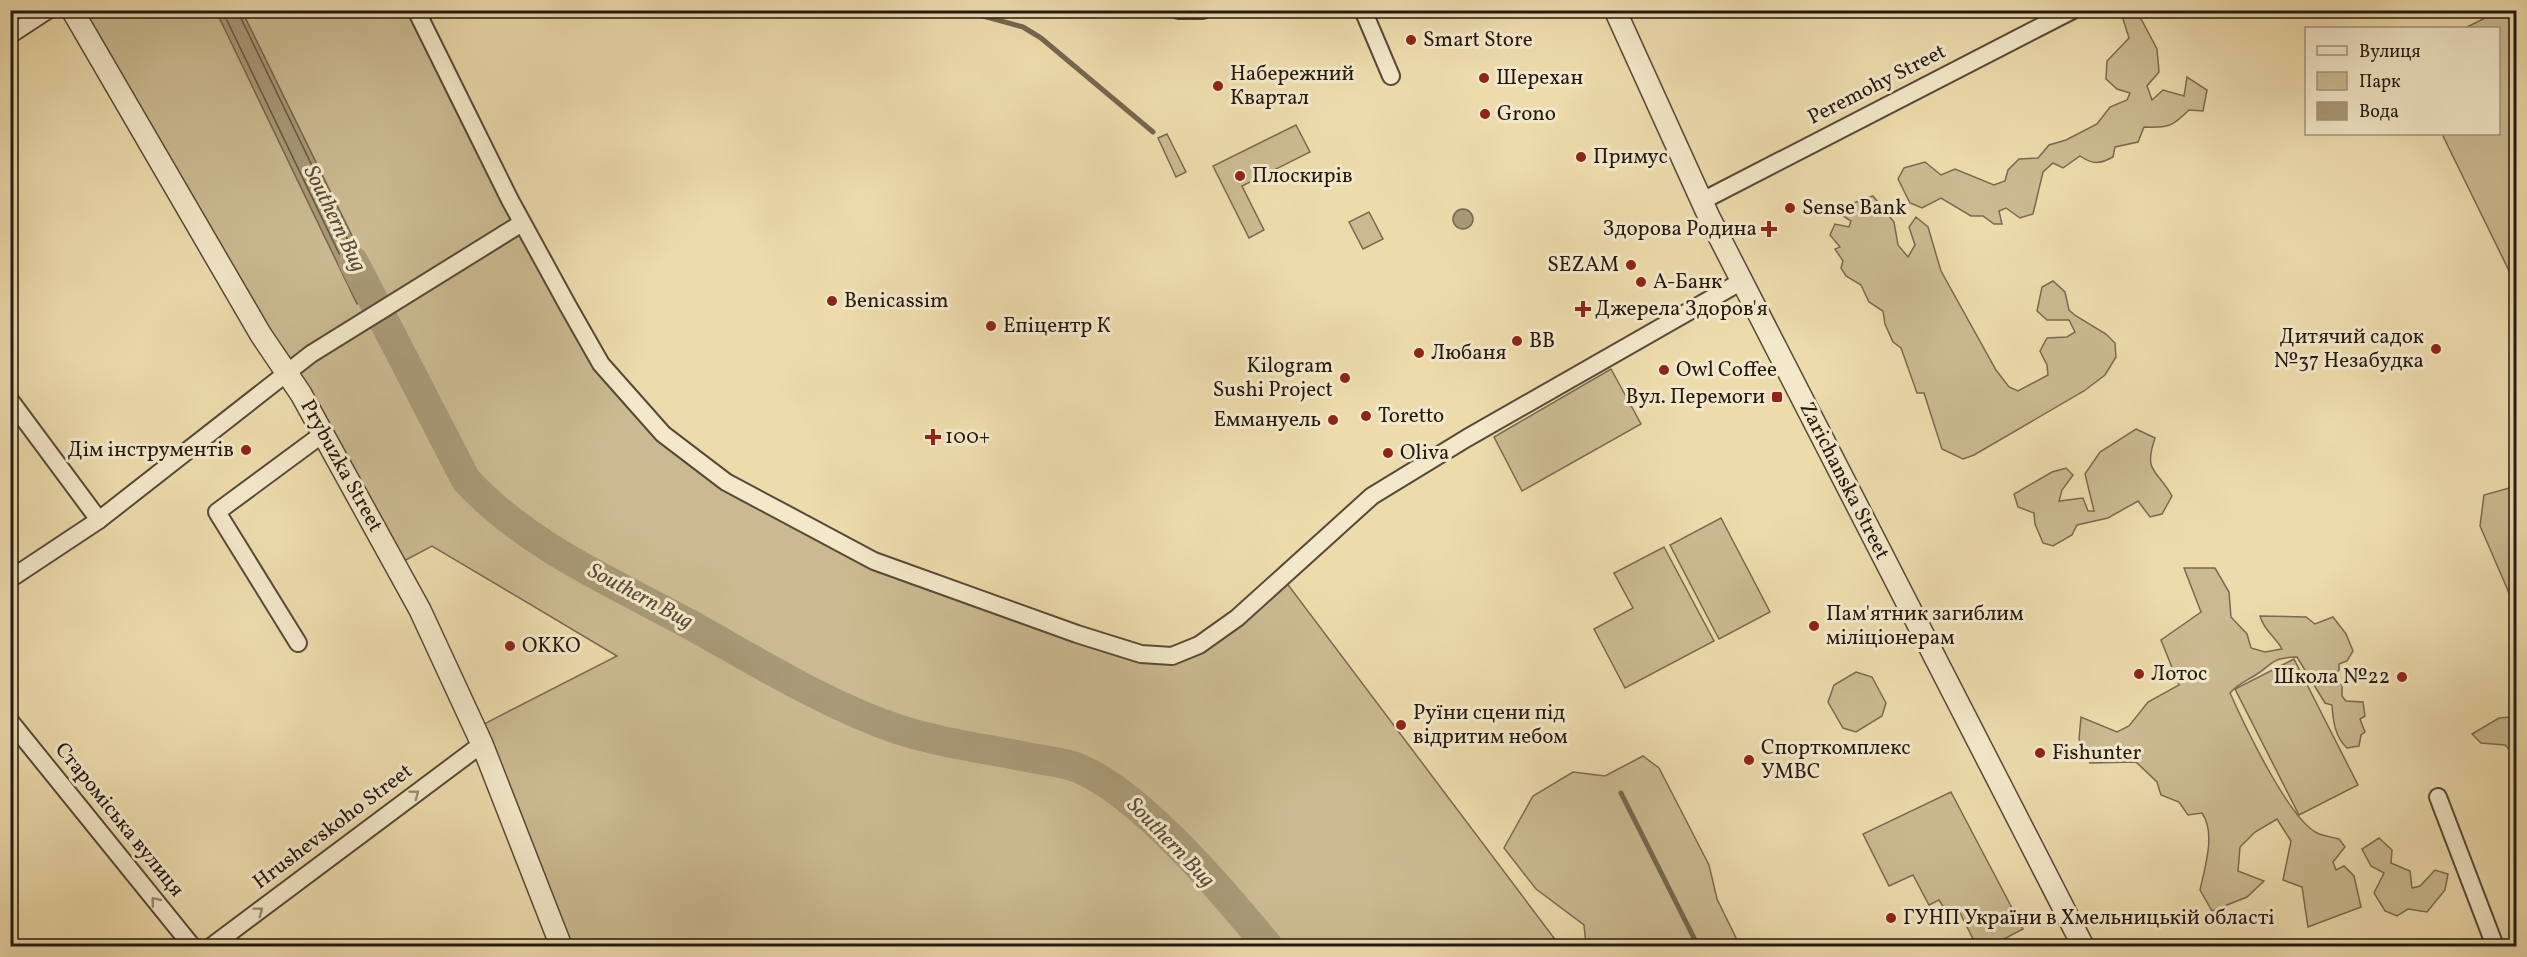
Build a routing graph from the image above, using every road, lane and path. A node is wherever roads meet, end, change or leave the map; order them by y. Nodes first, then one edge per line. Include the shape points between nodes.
1 (48, 10) edge
2 (72, 10) edge
3 (416, 10) edge
4 (1178, 10) edge
5 (1203, 10) edge
6 (1363, 10) edge
7 (1615, 10) edge
8 (2073, 10) edge
9 (10, 35) edge
10 (1391, 76) dead end
11 (1702, 201) junction
12 (522, 223) junction
13 (1742, 281) junction
14 (286, 372) junction
15 (10, 400) edge
16 (324, 433) junction
17 (99, 520) junction
18 (10, 579) edge
19 (298, 643) dead end
20 (10, 721) edge
21 (482, 744) junction
22 (2438, 797) dead end
23 (192, 946) edge
24 (212, 946) edge
25 (561, 946) edge
26 (2083, 946) edge
27 (2495, 946) edge

1 - 9 street
2 - 14 street, Prybuzka Street
3 - 12 street
4 - 5 street
6 - 10 street
7 - 11 street, Zarichanska Street
8 - 11 street, Peremohy Street
11 - 13 street, Zarichanska Street
12 - 13 street via 601,364 663,434 726,482 837,543 911,576 1077,634 1161,657 1185,651 1216,634 1372,496
12 - 14 street via 345,331
13 - 26 street, Zarichanska Street
14 - 16 street, Prybuzka Street
14 - 17 street
15 - 17 street
16 - 19 street via 218,512
16 - 21 street, Prybuzka Street via 420,610
17 - 18 street
23 -> 20 street, Староміська вулиця
24 -> 21 street, Hrushevskoho Street
21 - 25 street, Prybuzka Street
22 - 27 street

